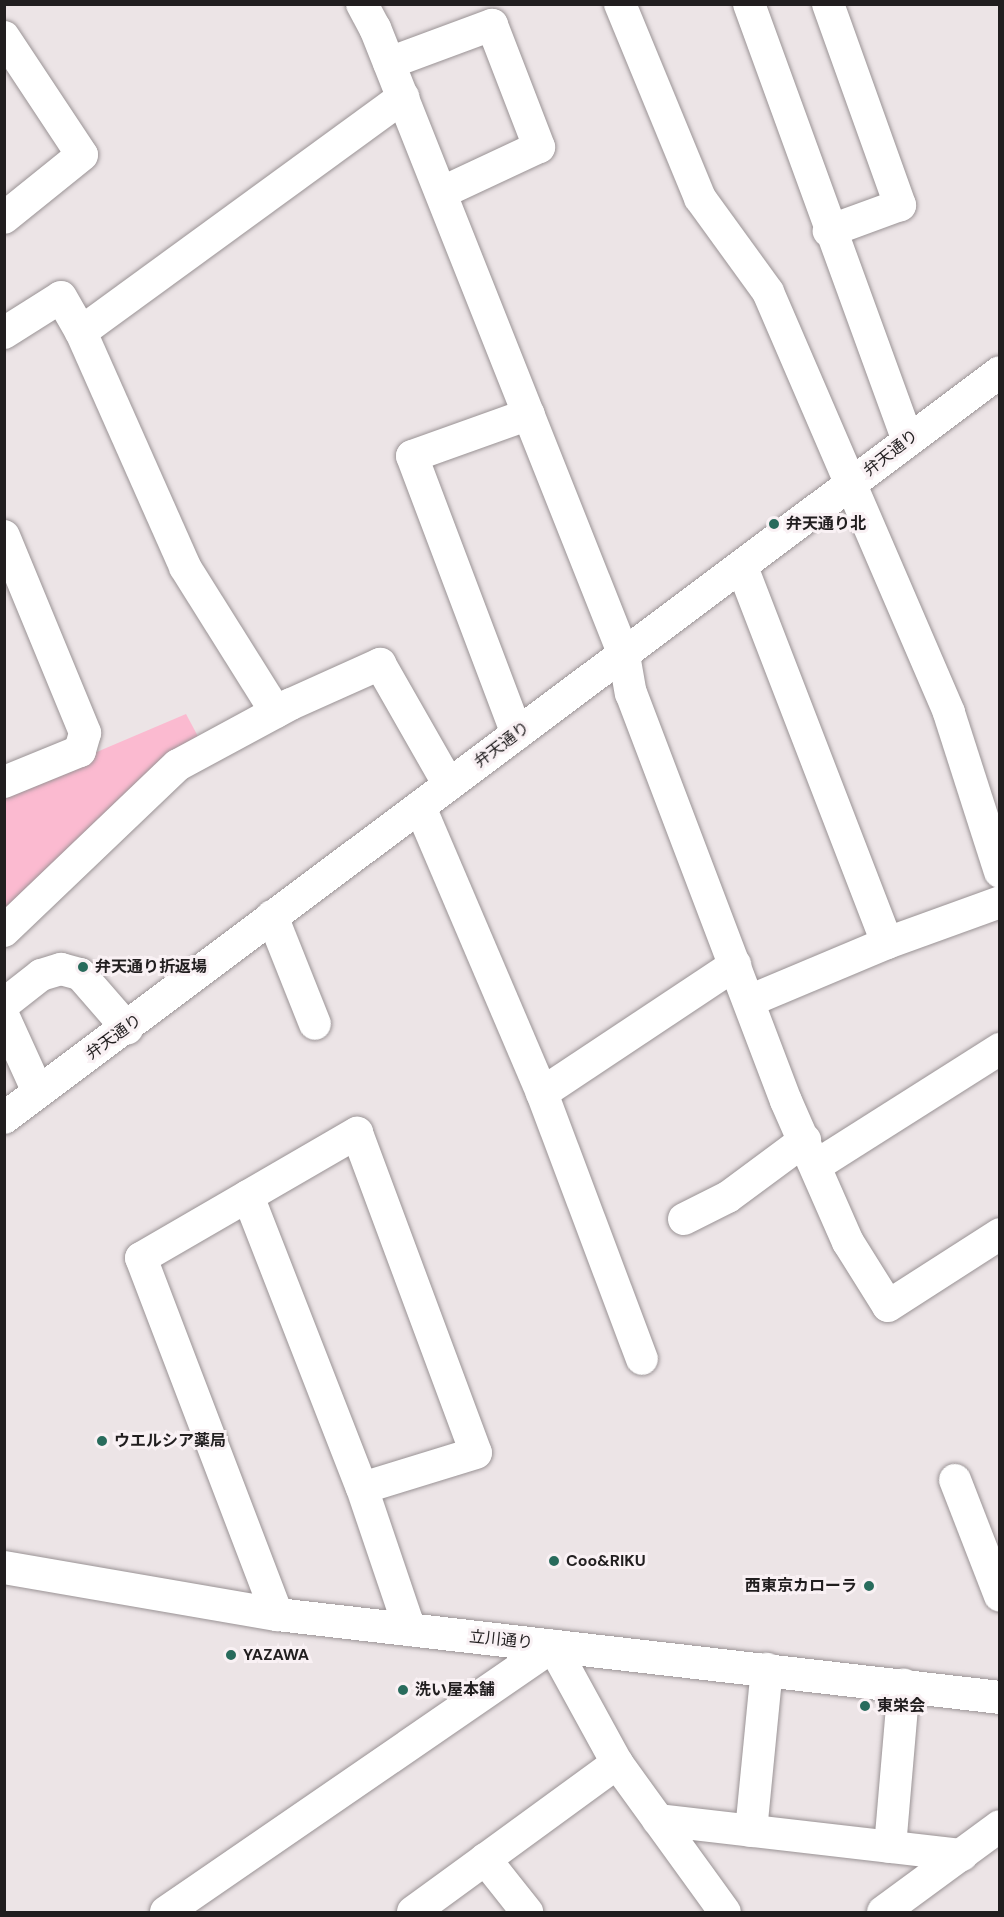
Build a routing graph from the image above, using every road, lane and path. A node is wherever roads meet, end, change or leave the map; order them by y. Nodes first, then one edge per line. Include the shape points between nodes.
1 (362, 4) edge
2 (620, 4) edge
3 (749, 4) edge
4 (828, 4) edge
5 (4, 37) edge
6 (389, 63) junction
7 (403, 97) junction
8 (441, 193) junction
9 (4, 218) edge
10 (829, 231) junction
11 (81, 332) junction
12 (4, 333) edge
13 (999, 372) edge
14 (529, 414) junction
15 (907, 439) junction
16 (852, 484) junction
17 (4, 536) edge
18 (742, 567) junction
19 (624, 655) junction
20 (276, 712) junction
21 (517, 734) junction
22 (4, 782) edge
23 (449, 785) junction
24 (420, 807) junction
25 (999, 872) edge
26 (999, 902) edge
27 (272, 915) junction
28 (4, 931) edge
29 (887, 943) junction
30 (735, 965) junction
31 (749, 1001) junction
32 (4, 1004) edge
33 (4, 1017) edge
34 (315, 1024) dead end
35 (127, 1028) junction
36 (999, 1049) edge
37 (38, 1092) junction
38 (542, 1093) junction
39 (4, 1118) edge
40 (811, 1153) junction
41 (248, 1196) junction
42 (684, 1219) dead end
43 (999, 1234) edge
44 (642, 1359) dead end
45 (955, 1480) dead end
46 (362, 1488) junction
47 (4, 1567) edge
48 (999, 1596) edge
49 (277, 1614) junction
50 (410, 1630) junction
51 (553, 1646) junction
52 (767, 1669) junction
53 (904, 1685) junction
54 (999, 1697) edge
55 (617, 1763) junction
56 (658, 1820) junction
57 (999, 1826) edge
58 (751, 1831) junction
59 (890, 1847) junction
60 (962, 1855) junction
61 (485, 1858) junction
62 (166, 1912) edge
63 (413, 1912) edge
64 (527, 1912) edge
65 (725, 1912) edge
66 (883, 1912) edge

1 - 6 street
2 - 16 street via 700,198 768,291
3 - 10 street
4 - 10 street via 900,205
5 - 9 street via 82,155
6 - 7 street
6 - 8 street via 492,25 539,147
7 - 8 street
7 - 11 street
8 - 14 street
10 - 15 street
11 - 12 street via 61,297
11 - 20 street via 184,567
13 - 15 street, 弁天通り
14 - 19 street
14 - 21 street via 412,456
15 - 16 street, 弁天通り
16 - 18 street, 弁天通り
16 - 25 street via 949,713
17 - 22 street via 85,733 80,751
18 - 19 street, 弁天通り
18 - 29 street
19 - 21 street, 弁天通り
19 - 30 street via 631,693
20 - 23 street via 380,664
20 - 28 street via 178,765
21 - 23 street, 弁天通り
23 - 24 street, 弁天通り
24 - 27 street, 弁天通り
24 - 38 street
26 - 29 street
27 - 34 street
27 - 35 street, 弁天通り
29 - 31 street
30 - 31 street
30 - 38 street
31 - 40 street
32 - 35 street via 41,975 61,969 80,974
33 - 37 street
35 - 37 street, 弁天通り
36 - 40 street
37 - 39 street, 弁天通り
38 - 44 street
40 - 42 street
40 - 43 street via 848,1242 888,1306
41 - 46 street
41 - 46 street via 357,1133 476,1454
41 - 49 street via 141,1258
45 - 48 street
46 - 50 street
47 - 49 main road, 立川通り
49 - 50 main road, 立川通り
50 - 51 main road, 立川通り
51 - 52 main road, 立川通り
51 - 55 street
51 - 62 street
52 - 53 main road, 立川通り
52 - 58 street
53 - 54 main road, 立川通り
53 - 59 street
55 - 56 street
55 - 61 street
56 - 58 street
56 - 65 street
57 - 60 street
58 - 59 street
59 - 60 street
60 - 66 street
61 - 63 street
61 - 64 street

